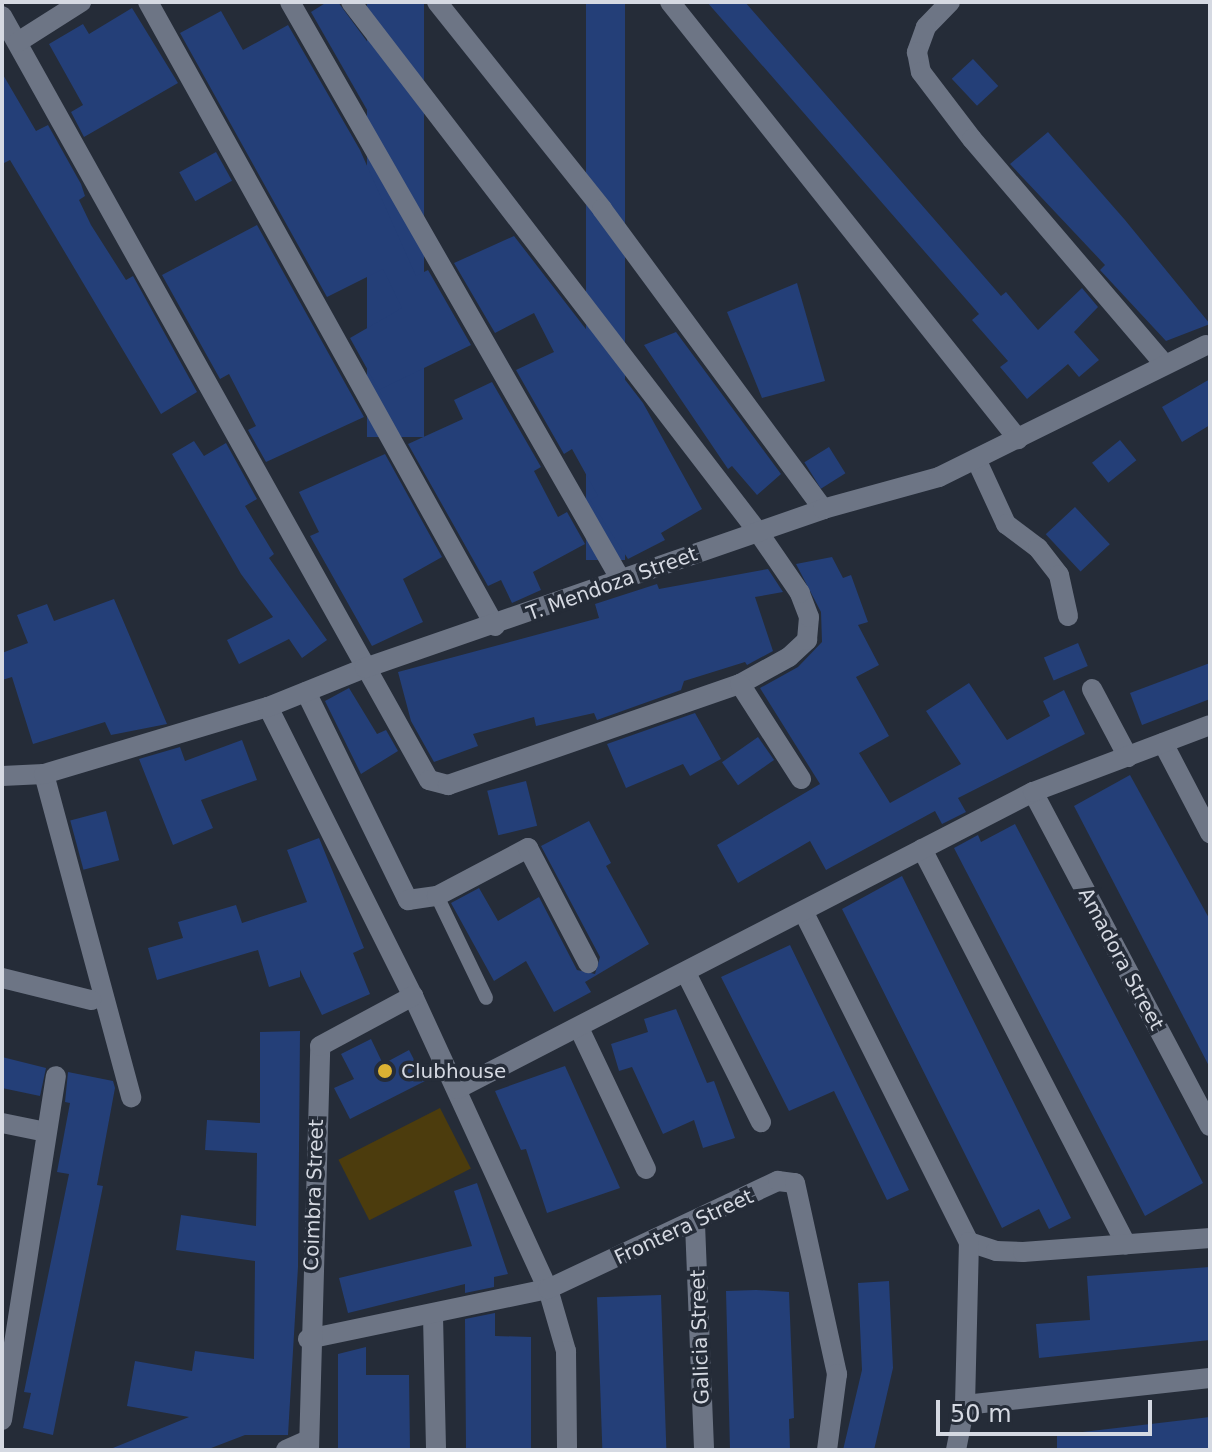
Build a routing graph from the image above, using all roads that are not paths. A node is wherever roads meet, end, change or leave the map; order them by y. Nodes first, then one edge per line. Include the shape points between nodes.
1 (81, 2) edge
2 (148, 2) edge
3 (290, 2) edge
4 (351, 2) edge
5 (437, 2) edge
6 (670, 2) edge
7 (950, 2) edge
8 (2, 16) edge
9 (18, 42) junction
10 (1206, 345) dead end
11 (1163, 363) junction
12 (1018, 439) junction
13 (976, 459) junction
14 (823, 509) junction
15 (758, 532) junction
16 (621, 580) junction
17 (1068, 616) dead end
18 (495, 626) junction
19 (365, 668) junction
20 (740, 684) junction
21 (1092, 689) dead end
22 (306, 692) junction
23 (268, 707) junction
24 (1210, 725) edge
25 (1163, 743) junction
26 (1128, 757) junction
27 (44, 774) junction
28 (2, 776) edge
29 (801, 779) dead end
30 (1033, 792) junction
31 (1210, 833) edge
32 (922, 849) junction
33 (437, 896) junction
34 (804, 913) junction
35 (588, 963) dead end
36 (686, 973) junction
37 (2, 978) edge
38 (413, 996) junction
39 (486, 998) dead end
40 (91, 1000) dead end
41 (579, 1028) junction
42 (56, 1076) dead end
43 (457, 1089) junction
44 (131, 1097) dead end
45 (761, 1122) dead end
46 (2, 1123) edge
47 (1210, 1126) edge
48 (46, 1132) junction
49 (646, 1169) dead end
50 (695, 1224) junction
51 (1210, 1238) edge
52 (969, 1242) junction
53 (1126, 1244) junction
54 (548, 1289) junction
55 (433, 1316) junction
56 (308, 1339) junction
57 (1210, 1378) edge
58 (965, 1405) junction
59 (2, 1420) edge
60 (308, 1445) edge
61 (286, 1450) edge
62 (436, 1450) edge
63 (567, 1450) edge
64 (704, 1450) edge
65 (827, 1450) edge
66 (956, 1450) edge

1 - 9 street
2 - 18 street
3 - 16 street via 389,166
4 - 15 street
5 - 14 street via 602,209
6 - 12 street
7 - 11 street via 926,27 917,52 921,72
8 - 9 street
9 - 19 street
10 - 11 street, T. Mendoza Street
11 - 12 street, T. Mendoza Street
12 - 13 street, T. Mendoza Street
13 - 14 street, T. Mendoza Street via 939,477
13 - 17 street via 1006,524 1038,548 1059,575
14 - 15 street, T. Mendoza Street
15 - 16 street, T. Mendoza Street
15 - 20 street via 800,593 809,617 807,640 789,657
16 - 18 street, T. Mendoza Street
18 - 19 street, T. Mendoza Street
19 - 20 street via 429,780 448,785
19 - 22 street, T. Mendoza Street
20 - 29 street
21 - 26 street
22 - 23 street, T. Mendoza Street
22 - 33 street via 408,900
23 - 27 street, T. Mendoza Street
23 - 38 street
24 - 25 street
25 - 26 street
25 - 31 street
26 - 30 street
27 - 28 street, T. Mendoza Street
27 - 44 street
30 - 32 street
30 - 47 street, Amadora Street
32 - 34 street
32 - 53 street
33 - 35 street via 528,848
33 - 39 lane
34 - 36 street
34 - 52 street
36 - 41 street
36 - 45 street
37 - 40 street
38 - 43 street
38 - 56 street, Coimbra Street via 320,1046
41 - 43 street
41 - 49 street
42 - 48 street
43 - 54 street
46 - 48 street
48 - 59 street
50 - 54 street, Frontera Street
50 - 64 street, Galicia Street
50 - 65 street, Frontera Street via 778,1181 795,1183 837,1374
51 - 53 street
52 - 53 street via 1023,1252
52 - 58 street
54 - 55 street, Frontera Street
54 - 63 street via 566,1351
55 - 56 street, Frontera Street
55 - 62 street
56 - 60 street, Coimbra Street
57 - 58 street
58 - 66 street
60 - 61 street

